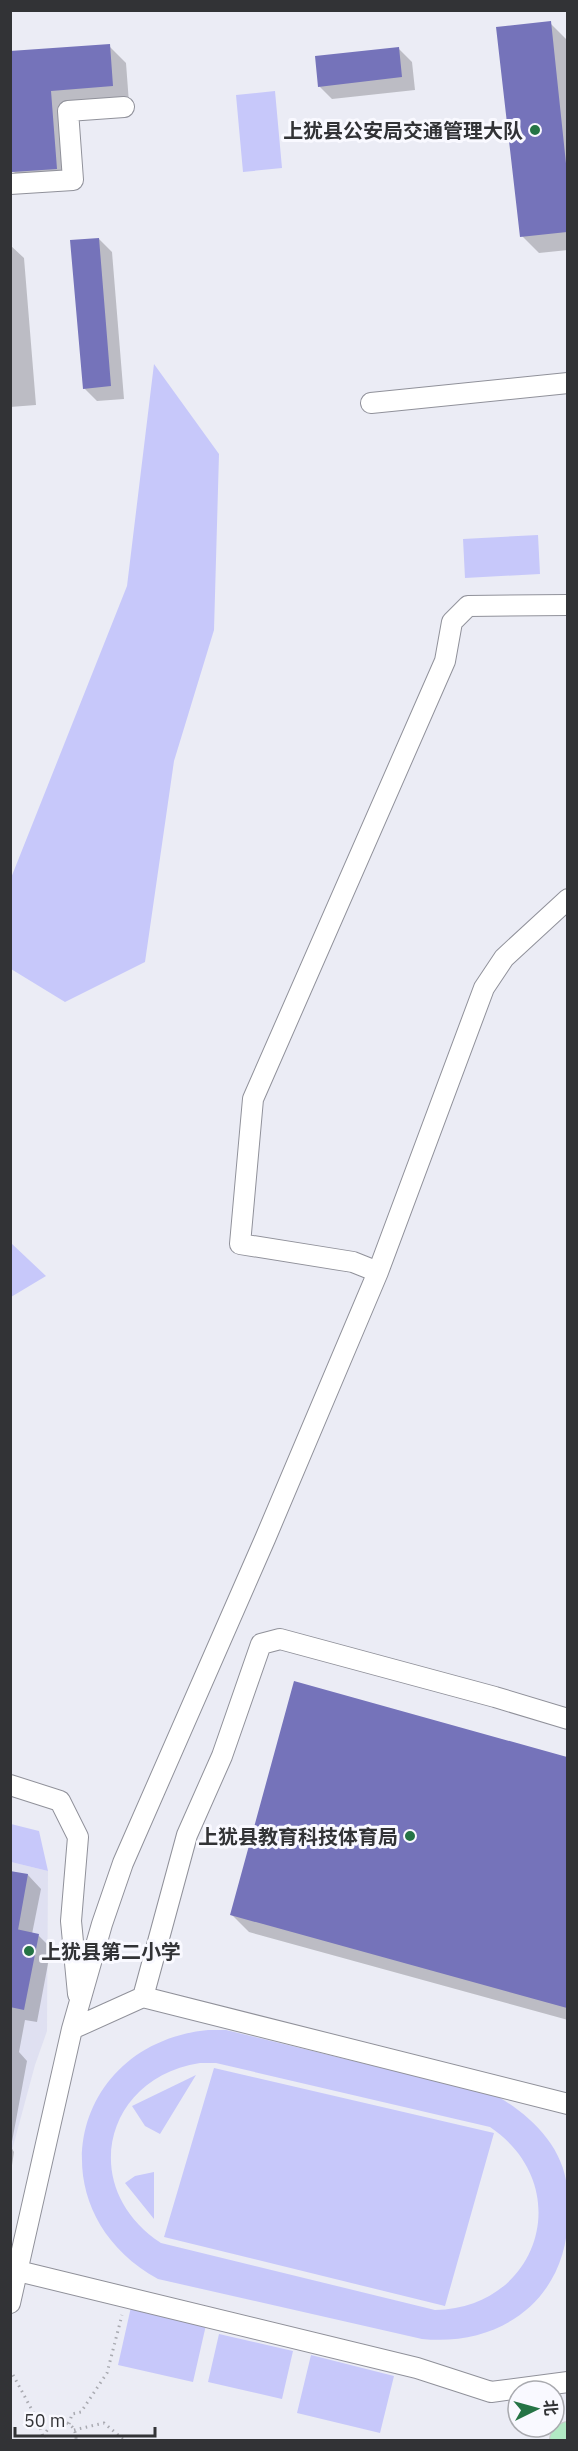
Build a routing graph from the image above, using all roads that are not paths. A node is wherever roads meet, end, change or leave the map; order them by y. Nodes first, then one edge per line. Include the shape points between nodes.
1 (124, 107) dead end
2 (10, 184) edge
3 (567, 383) edge
4 (371, 403) dead end
5 (567, 605) edge
6 (567, 899) edge
7 (378, 1272) junction
8 (567, 1719) edge
9 (10, 1785) edge
10 (143, 1996) junction
11 (79, 2002) junction
12 (72, 2029) junction
13 (567, 2104) edge
14 (18, 2271) junction
15 (10, 2304) edge
16 (567, 2382) edge
17 (567, 2435) edge
18 (563, 2440) edge

1 - 2 street via 68,111 73,180
3 - 4 street
5 - 7 street via 468,606 452,622 445,661 253,1099 240,1244 353,1262
6 - 7 street via 504,958 484,988
7 - 11 street via 123,1863
8 - 10 street via 280,1639 261,1644 222,1756 187,1835
9 - 11 street via 60,1801 78,1837 71,1922
10 - 12 street
10 - 13 street
11 - 12 street
12 - 14 street
14 - 15 street
14 - 16 street via 417,2368 491,2392
17 - 18 main road

